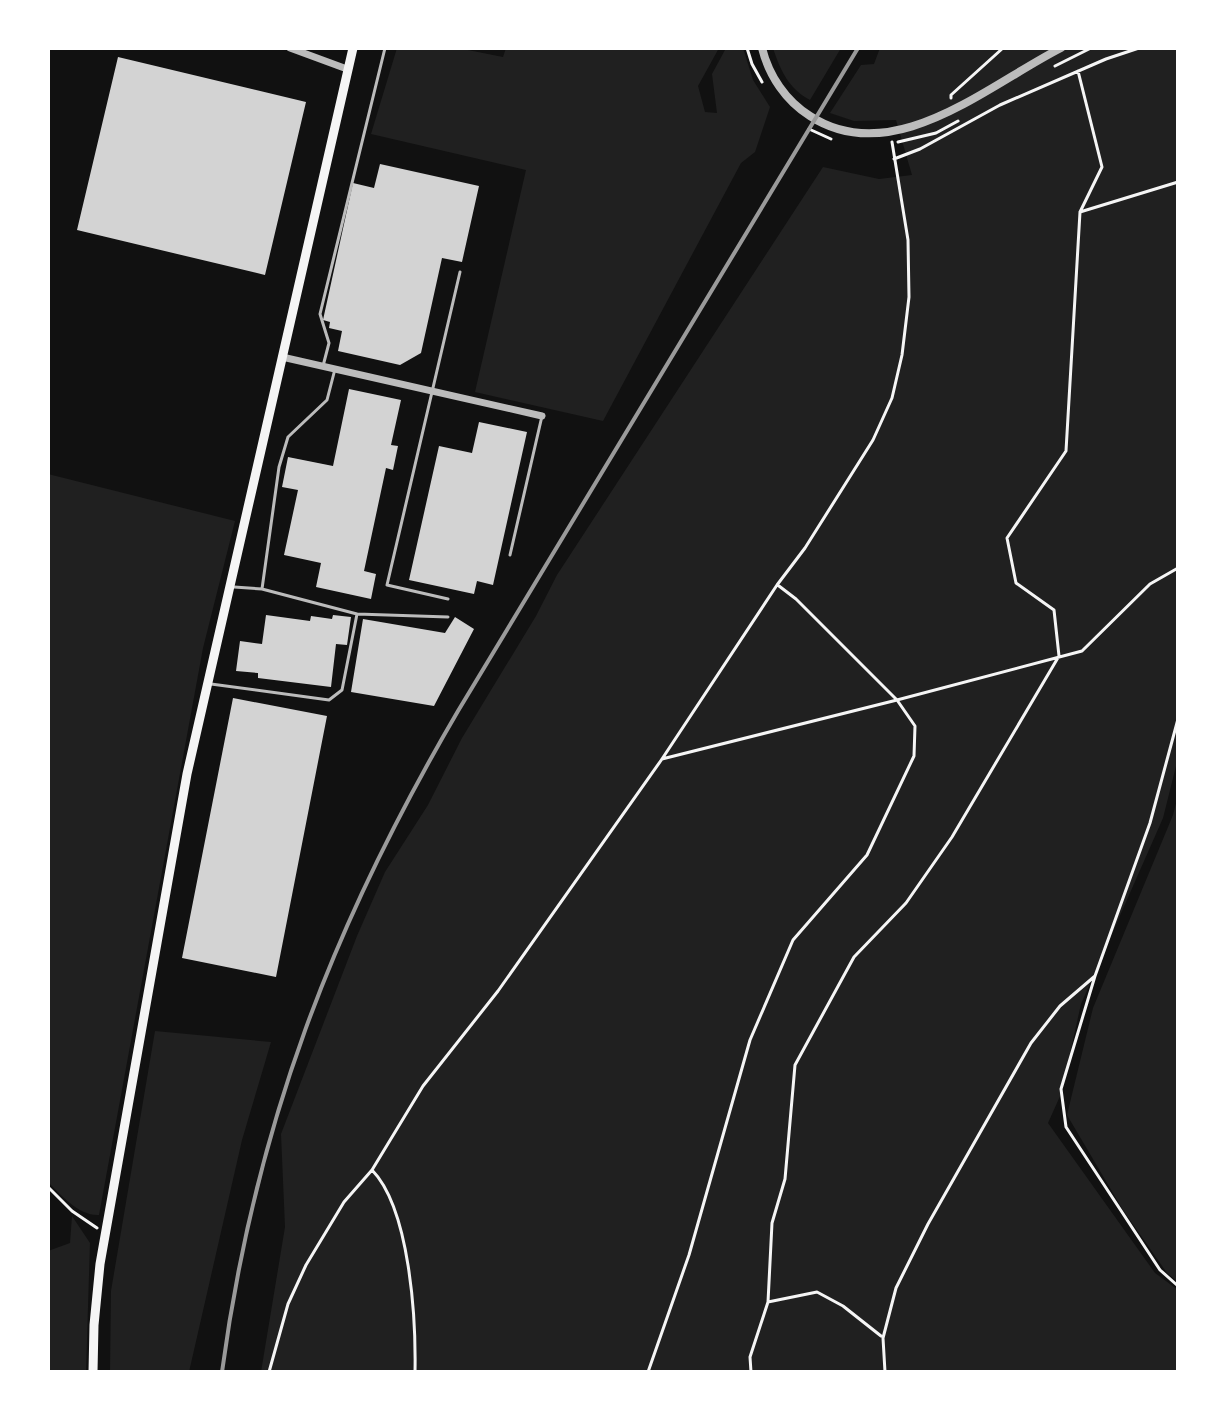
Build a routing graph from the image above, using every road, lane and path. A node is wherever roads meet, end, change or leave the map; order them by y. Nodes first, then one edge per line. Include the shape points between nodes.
1 (290, 48) edge
2 (353, 48) edge
3 (385, 48) edge
4 (747, 48) edge
5 (762, 48) edge
6 (1003, 48) edge
7 (1061, 48) edge
8 (1139, 48) edge
9 (347, 69) junction
10 (1078, 71) junction
11 (762, 83) dead end
12 (950, 110) junction
13 (891, 132) junction
14 (894, 159) junction
15 (1178, 182) edge
16 (1080, 212) junction
17 (460, 272) dead end
18 (282, 357) junction
19 (323, 366) junction
20 (335, 369) junction
21 (432, 391) junction
22 (542, 416) joint
23 (510, 555) dead end
24 (1178, 568) edge
25 (777, 585) junction
26 (229, 587) junction
27 (262, 589) junction
28 (448, 599) dead end
29 (357, 614) junction
30 (448, 617) dead end
31 (1059, 656) junction
32 (207, 683) junction
33 (897, 700) junction
34 (1178, 719) edge
35 (662, 759) junction
36 (1095, 976) junction
37 (372, 1170) junction
38 (48, 1187) edge
39 (105, 1234) junction
40 (1178, 1286) edge
41 (768, 1302) junction
42 (883, 1338) junction
43 (93, 1372) edge
44 (269, 1372) edge
45 (415, 1372) edge
46 (648, 1372) edge
47 (751, 1372) edge
48 (885, 1372) edge

1 - 9 street
2 - 9 main road
3 - 19 lane via 320,314 329,343
4 - 11 path
5 - 13 street via 772,75 800,109 825,125 855,133
6 - 12 path via 951,95
7 - 12 street
8 - 10 path
9 - 18 main road
10 - 14 path
10 - 16 path via 1102,167
12 - 13 street
13 - 14 path
14 - 25 path via 908,240 909,297 892,398 873,440
15 - 16 path
16 - 31 path via 1066,451 1007,538 1016,583 1054,610
17 - 21 lane
18 - 19 street
18 - 26 main road
19 - 20 street
20 - 21 street
20 - 27 lane via 327,400 288,437
21 - 22 street
21 - 28 lane via 387,585
22 - 23 lane
24 - 31 path via 1150,584 1082,651
25 - 33 path
25 - 35 path
26 - 27 lane
26 - 32 main road
27 - 29 lane
29 - 30 lane
29 - 32 lane via 342,690 329,700
31 - 33 path
31 - 41 path via 952,837 906,903 854,957 795,1065 785,1179 772,1223
32 - 39 main road
33 - 35 path
33 - 46 path via 915,726 914,756 867,855 793,940 750,1040 689,1255
34 - 36 path via 1150,823
35 - 37 path via 498,991 423,1086
36 - 40 path via 1061,1089 1066,1127 1160,1270
36 - 42 path via 1060,1006 1031,1043 896,1288
37 - 44 path via 344,1202 306,1265
37 - 45 path via 383,1181 404,1243 416,1317
38 - 39 path
39 - 43 main road
41 - 42 path via 817,1292
41 - 47 path via 750,1357
42 - 48 path

